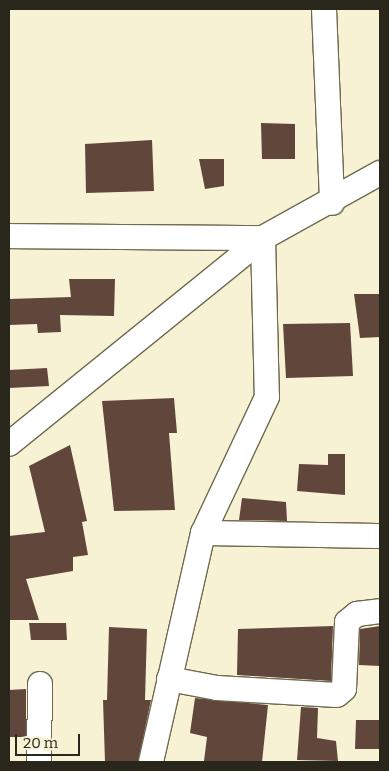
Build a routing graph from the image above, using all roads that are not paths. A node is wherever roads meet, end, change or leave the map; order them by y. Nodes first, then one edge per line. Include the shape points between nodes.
1 (324, 9) edge
2 (380, 173) edge
3 (332, 203) junction
4 (9, 236) edge
5 (263, 238) junction
6 (9, 444) edge
7 (203, 533) junction
8 (380, 536) edge
9 (380, 611) edge
10 (169, 679) junction
11 (40, 684) dead end
12 (39, 762) edge
13 (151, 762) edge

1 - 3 street
2 - 3 street
3 - 5 street
4 - 5 street
5 - 6 street
5 - 7 street via 267,397
7 - 8 street
7 - 10 street
9 - 10 street via 357,614 347,622 345,682 337,695 217,688
10 - 13 street
11 - 12 street

